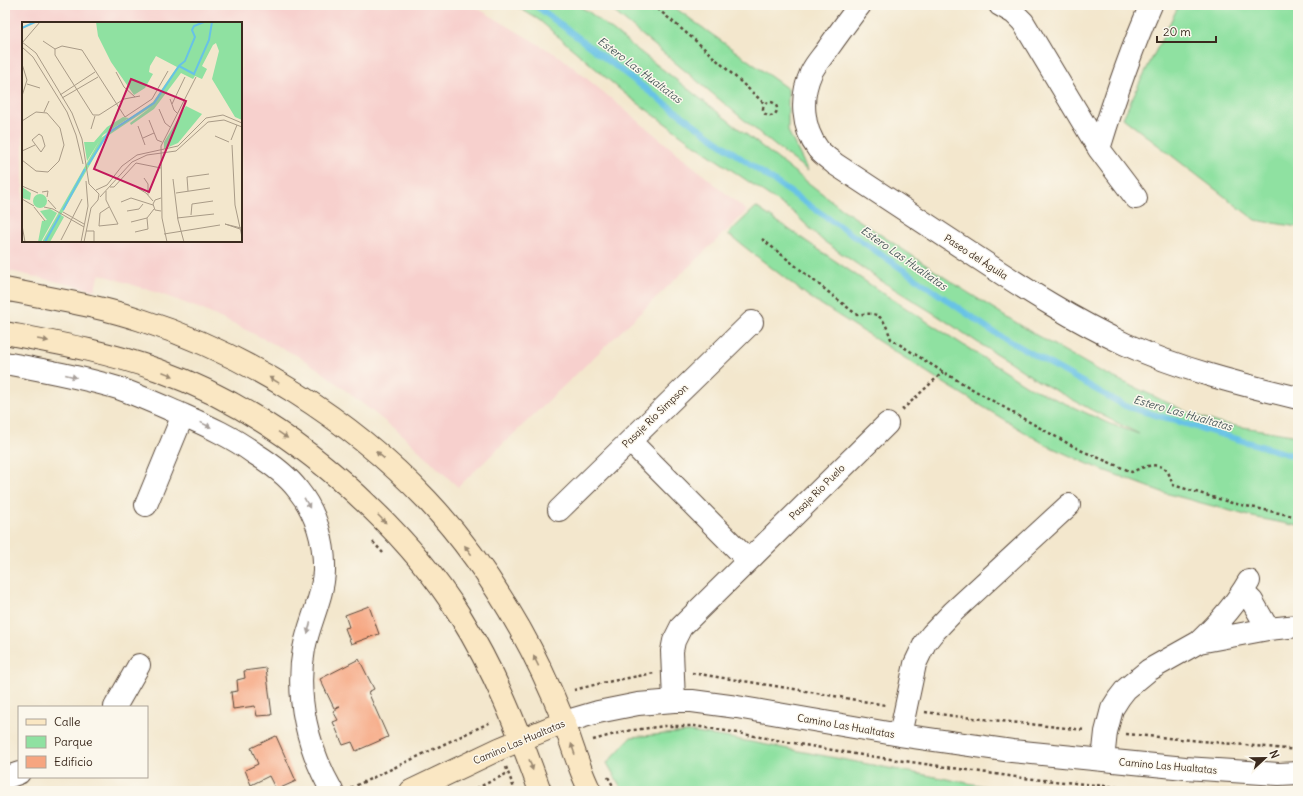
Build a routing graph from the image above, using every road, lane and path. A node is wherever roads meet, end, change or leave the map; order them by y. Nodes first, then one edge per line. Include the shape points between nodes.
1 (653, 5) edge
2 (860, 5) edge
3 (1000, 5) edge
4 (1151, 5) edge
5 (765, 104) junction
6 (1099, 149) junction
7 (1136, 198) dead end
8 (762, 239) dead end
9 (5, 244) edge
10 (10, 245) dead end
11 (5, 290) edge
12 (752, 322) dead end
13 (5, 333) edge
14 (5, 364) edge
15 (943, 372) junction
16 (1298, 398) edge
17 (184, 415) junction
18 (887, 424) joint
19 (630, 441) junction
20 (146, 505) dead end
21 (1069, 505) dead end
22 (559, 510) dead end
23 (1298, 517) edge
24 (371, 540) dead end
25 (386, 556) dead end
26 (748, 560) junction
27 (1298, 626) edge
28 (1268, 628) junction
29 (1199, 642) junction
30 (139, 665) dead end
31 (673, 672) junction
32 (574, 690) dead end
33 (674, 701) junction
34 (116, 706) edge
35 (906, 708) junction
36 (492, 721) dead end
37 (564, 722) junction
38 (1106, 732) junction
39 (900, 735) junction
40 (522, 739) junction
41 (592, 740) dead end
42 (1298, 750) edge
43 (1103, 760) junction
44 (1298, 772) edge
45 (18, 773) edge
46 (508, 773) dead end
47 (606, 773) dead end
48 (5, 778) edge
49 (332, 791) edge
50 (345, 791) edge
51 (411, 791) edge
52 (471, 791) edge
53 (540, 791) edge
54 (590, 791) edge
55 (616, 791) edge
56 (1157, 791) edge

1 - 5 path
2 - 16 street, Paseo del Águila via 819,60 807,84 804,96 805,120 819,150 835,164 916,218 1054,307 1095,329 1191,369
3 - 6 street via 1023,22
4 - 6 street via 1112,105
5 - 5 path via 764,114 768,117 775,115 778,110 776,105 772,102
6 - 7 street
8 - 15 path via 857,315 869,312 878,316 886,324 891,339
9 - 10 path
37 -> 11 street via 521,630 479,564 428,501 355,435 266,375 176,333 112,311
12 - 19 street, Pasaje Río Simpson
13 -> 40 street via 105,353 185,381 252,415 316,458 384,520 442,588 487,662
14 -> 17 street via 65,374 98,383
15 - 18 path
15 - 23 path via 1080,450 1132,472 1144,467 1157,466 1167,472 1173,485 1232,503
17 - 20 street
17 -> 49 street via 226,435 268,462 298,490 313,514 322,547 324,571 323,584 304,649 302,695 310,741
18 - 26 street, Pasaje Río Puelo
19 - 22 street, Pasaje Río Simpson
19 - 26 street
21 - 35 street via 932,634 915,664
24 - 25 path
26 - 31 street, Pasaje Río Puelo via 681,627 672,651
27 - 28 street
28 - 29 street
28 - 29 street via 1246,587
29 - 38 street via 1149,670 1126,689 1112,709
30 - 34 street
31 - 32 path via 616,680
31 - 33 street, Pasaje Río Puelo
31 - 35 path via 794,688
33 - 37 street, Camino Las Hualtatas via 616,708
33 - 39 street, Camino Las Hualtatas via 730,706
35 - 38 path via 954,716
35 - 39 street
36 - 50 path
37 - 40 street, Camino Las Hualtatas
54 -> 37 street
38 - 42 path
38 - 43 street
39 - 43 street, Camino Las Hualtatas via 1012,751
40 - 51 street, Camino Las Hualtatas
40 -> 53 street
41 - 56 path via 626,731 665,726 696,726 855,754 1023,778
43 - 44 street, Camino Las Hualtatas via 1240,772
45 - 48 street
46 - 52 path
47 - 55 path

